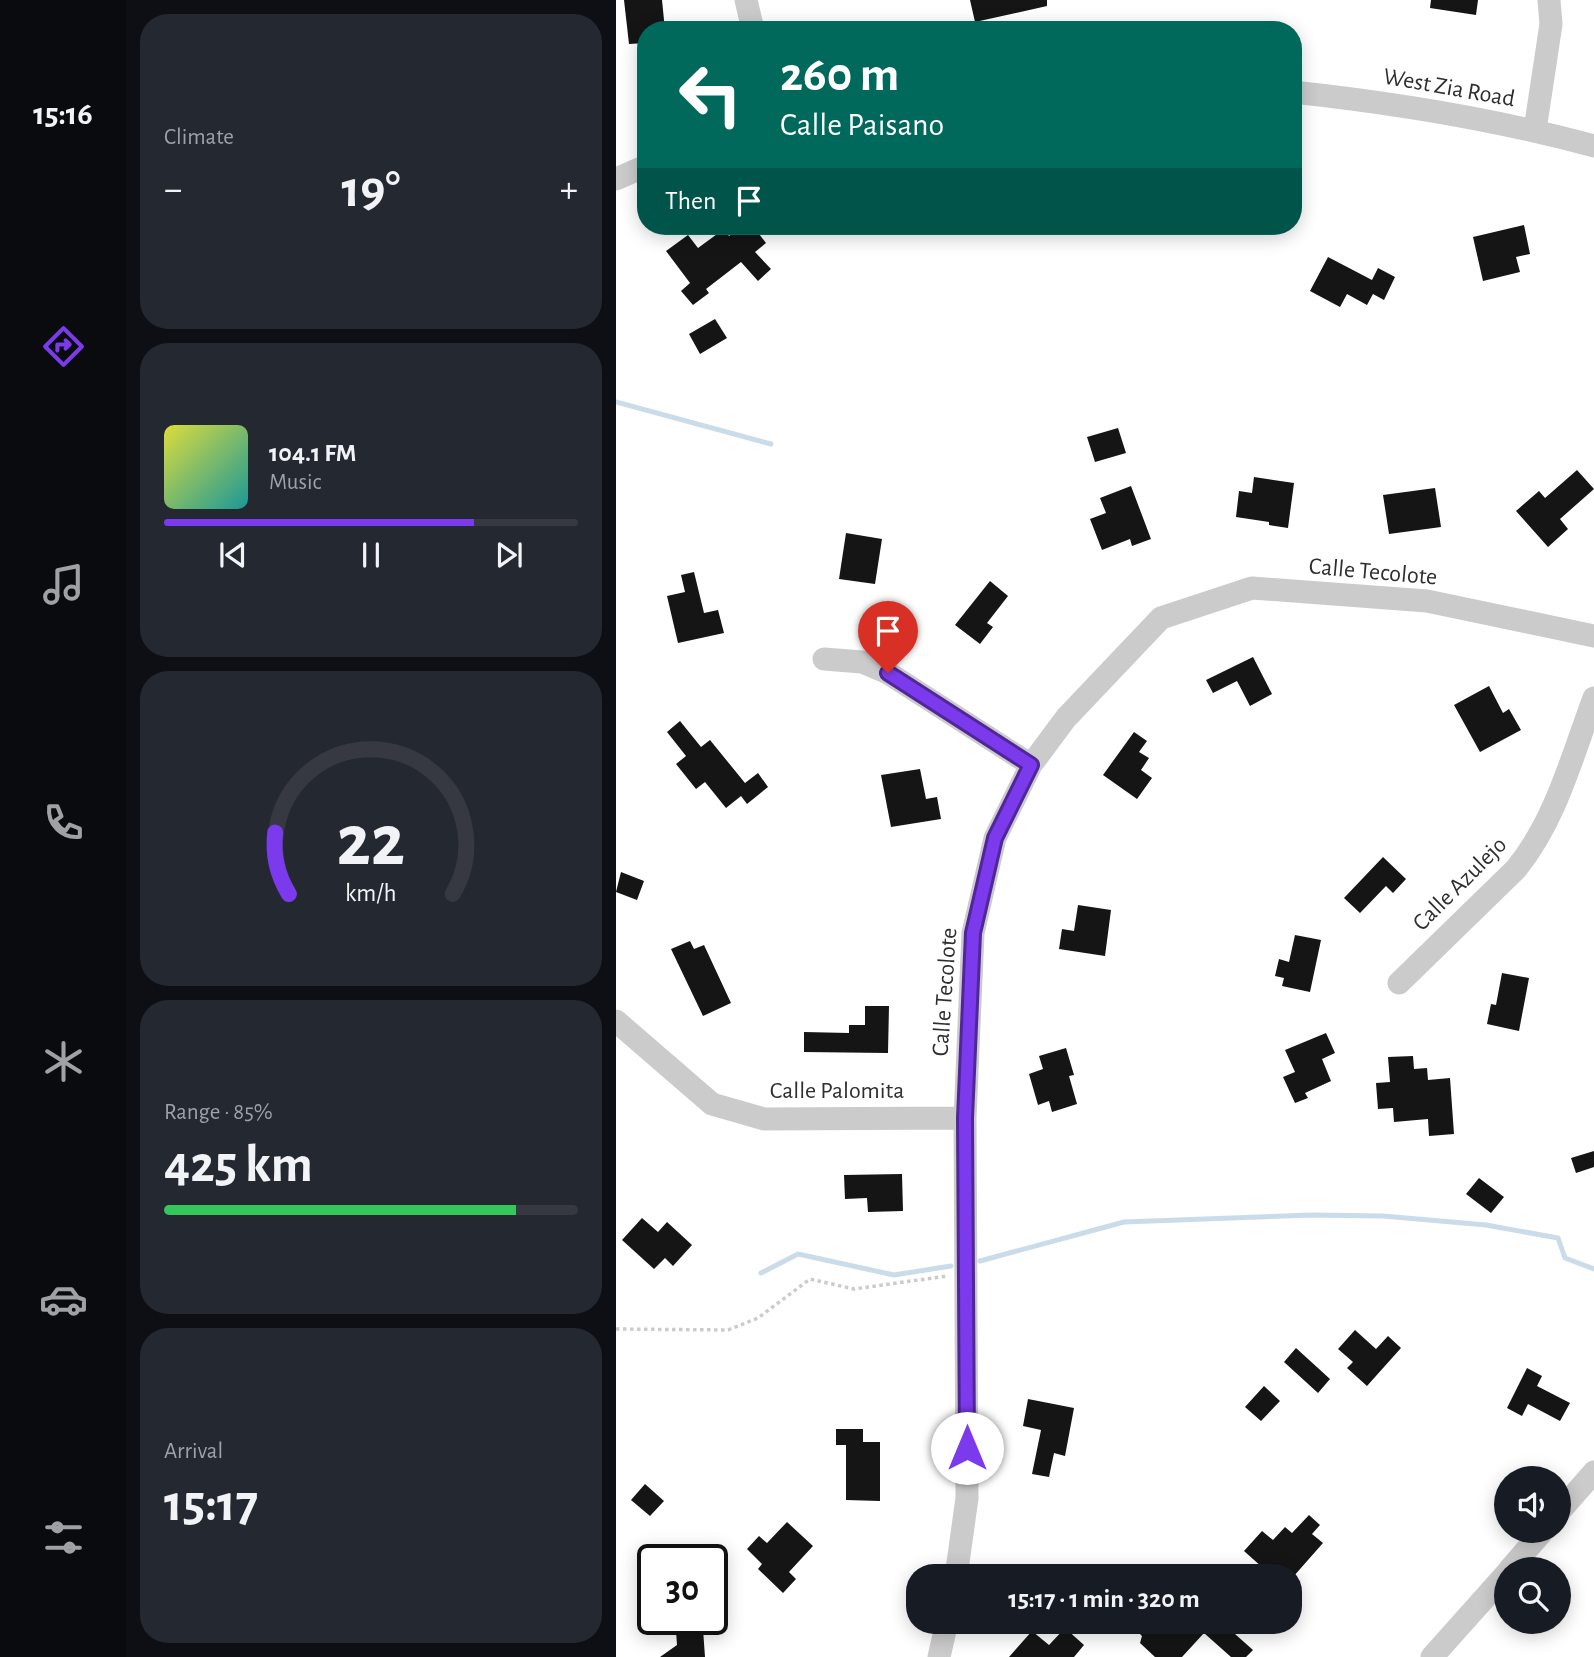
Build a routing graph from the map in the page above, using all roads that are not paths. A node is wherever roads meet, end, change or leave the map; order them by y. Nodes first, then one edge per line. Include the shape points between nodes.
1 (746, 0) edge
2 (1549, 0) edge
3 (751, 21) edge
4 (1302, 93) edge
5 (1535, 130) junction
6 (1594, 146) edge
7 (637, 170) edge
8 (616, 179) edge
9 (1594, 636) edge
10 (824, 659) dead end
11 (1594, 698) edge
12 (1031, 765) junction
13 (1399, 984) dead end
14 (616, 1021) edge
15 (965, 1118) junction
16 (1594, 1472) edge
17 (1571, 1498) edge
18 (1532, 1543) edge
19 (1520, 1557) edge
20 (958, 1564) edge
21 (1494, 1587) edge
22 (944, 1634) edge
23 (939, 1657) edge
24 (1432, 1657) edge

1 - 3 street
2 - 5 street via 1551,24
4 - 5 street, West Zia Road via 1414,107
5 - 6 street, West Zia Road
7 - 8 street
9 - 12 street, Calle Tecolote via 1427,601 1252,589 1161,618 1066,718
10 - 12 street via 862,662 888,673
11 - 13 street, Calle Azulejo via 1545,828 1532,849
12 - 15 street, Calle Tecolote via 995,838 973,933
14 - 15 street, Calle Palomita via 712,1104 764,1119
15 - 20 street, Calle Tecolote via 967,1498
16 - 17 street
18 - 19 street
21 - 24 street
22 - 23 street

